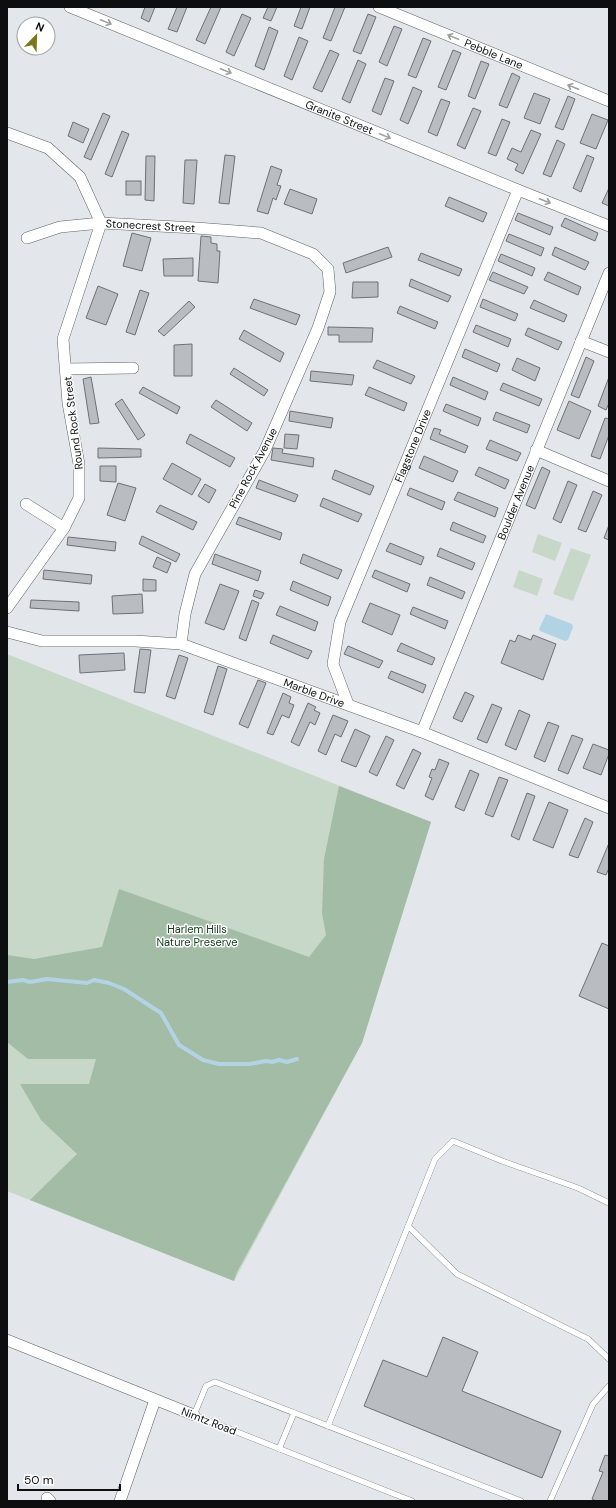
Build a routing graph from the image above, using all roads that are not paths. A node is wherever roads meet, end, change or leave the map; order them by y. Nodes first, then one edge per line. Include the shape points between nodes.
1 (70, 7) edge
2 (379, 7) edge
3 (609, 101) edge
4 (7, 132) edge
5 (518, 190) junction
6 (101, 224) junction
7 (609, 226) edge
8 (26, 238) dead end
9 (328, 269) joint
10 (609, 273) edge
11 (581, 341) junction
12 (609, 352) edge
13 (133, 368) dead end
14 (66, 369) junction
15 (536, 450) junction
16 (609, 482) edge
17 (26, 504) dead end
18 (64, 528) junction
19 (7, 608) edge
20 (7, 632) edge
21 (181, 644) junction
22 (348, 704) junction
23 (422, 732) junction
24 (609, 808) edge
25 (609, 1203) edge
26 (408, 1226) junction
27 (7, 1340) edge
28 (609, 1359) edge
29 (609, 1386) edge
30 (155, 1400) junction
31 (294, 1413) junction
32 (194, 1415) junction
33 (328, 1426) junction
34 (279, 1449) junction
35 (120, 1501) edge
36 (412, 1501) edge
37 (521, 1501) edge
38 (550, 1501) edge

1 -> 5 street, Granite Street
3 -> 2 street, Pebble Lane
4 - 6 street, Stonecrest Street via 48,148 80,177
5 -> 7 street, Granite Street
5 - 22 street, Flagstone Drive via 340,622 333,664
6 - 8 street via 60,227
6 - 9 street, Stonecrest Street via 261,233 312,254
6 - 14 street, Round Rock Street via 63,339
9 - 21 street, Pine Rock Avenue via 330,292 318,328 265,450 195,574 184,614
10 - 11 street, Boulder Avenue
11 - 12 street
11 - 15 street, Boulder Avenue
13 - 14 street
14 - 18 street, Round Rock Street via 68,403 79,464 79,498
15 - 16 street
15 - 23 street, Boulder Avenue
17 - 18 street
18 - 19 street, Round Rock Street
20 - 21 street, Marble Drive via 42,641 135,640
21 - 22 street, Marble Drive
22 - 23 street, Marble Drive
23 - 24 street, Marble Drive
25 - 26 lane via 578,1188 453,1141 435,1159
26 - 28 lane via 457,1274 588,1339
26 - 33 lane
27 - 30 street, Nimtz Road
29 - 38 lane via 593,1404
30 - 32 street, Nimtz Road
30 - 35 street
31 - 32 lane via 215,1382 206,1386
31 - 33 lane
31 - 34 lane
32 - 34 lane, Nimtz Road
33 - 37 lane
34 - 36 lane, Nimtz Road

